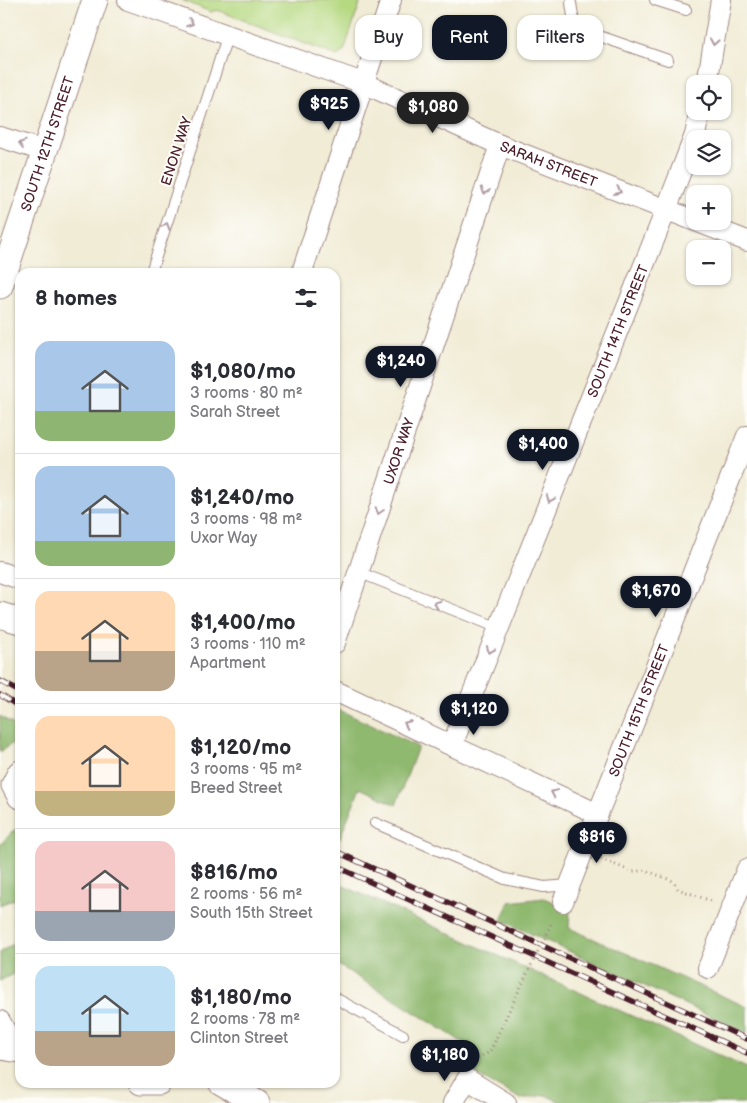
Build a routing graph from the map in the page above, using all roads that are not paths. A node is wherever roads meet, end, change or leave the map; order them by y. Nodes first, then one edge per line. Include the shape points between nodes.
1 (95, 0) edge
2 (128, 0) edge
3 (391, 0) edge
4 (655, 0) edge
5 (721, 0) edge
6 (568, 1) edge
7 (686, 10) dead end
8 (227, 37) junction
9 (668, 60) dead end
10 (708, 75) edge
11 (363, 83) junction
12 (698, 120) edge
13 (0, 136) edge
14 (500, 145) junction
15 (44, 151) junction
16 (666, 210) junction
17 (747, 241) edge
18 (152, 268) edge
19 (303, 268) edge
20 (0, 286) edge
21 (747, 436) edge
22 (0, 572) edge
23 (358, 572) junction
24 (15, 577) edge
25 (0, 614) edge
26 (15, 619) edge
27 (340, 628) edge
28 (499, 628) junction
29 (340, 693) edge
30 (452, 744) junction
31 (598, 814) junction
32 (375, 823) dead end
33 (747, 869) edge
34 (566, 894) joint
35 (708, 968) dead end
36 (340, 1001) edge
37 (0, 1021) edge
38 (402, 1035) dead end
39 (12, 1048) edge
40 (231, 1088) edge
41 (257, 1103) edge
42 (453, 1103) edge
43 (506, 1103) edge

1 - 15 street, SOUTH 12TH STREET
2 -> 8 street, SARAH STREET
3 - 11 street
4 - 7 lane
5 -> 10 street
6 - 9 lane via 574,23 582,30
8 - 11 street, SARAH STREET
18 -> 8 lane, ENON WAY
11 - 14 street, SARAH STREET
11 - 19 street
12 - 16 street, SOUTH 14TH STREET
15 -> 13 street
14 -> 16 street, SARAH STREET
14 -> 23 street, UXOR WAY
15 - 20 street, SOUTH 12TH STREET
16 - 17 street, SARAH STREET
16 -> 28 street, SOUTH 14TH STREET
21 - 31 street, SOUTH 15TH STREET
22 - 24 street
23 - 27 street, UXOR WAY
28 -> 23 lane
25 - 26 street
28 -> 30 street, SOUTH 14TH STREET
30 -> 29 street
31 -> 30 street
31 - 34 street, SOUTH 15TH STREET
32 - 34 lane via 505,879
33 - 35 street
36 - 38 lane
37 - 39 street
40 - 41 street
42 - 43 street via 467,1079

